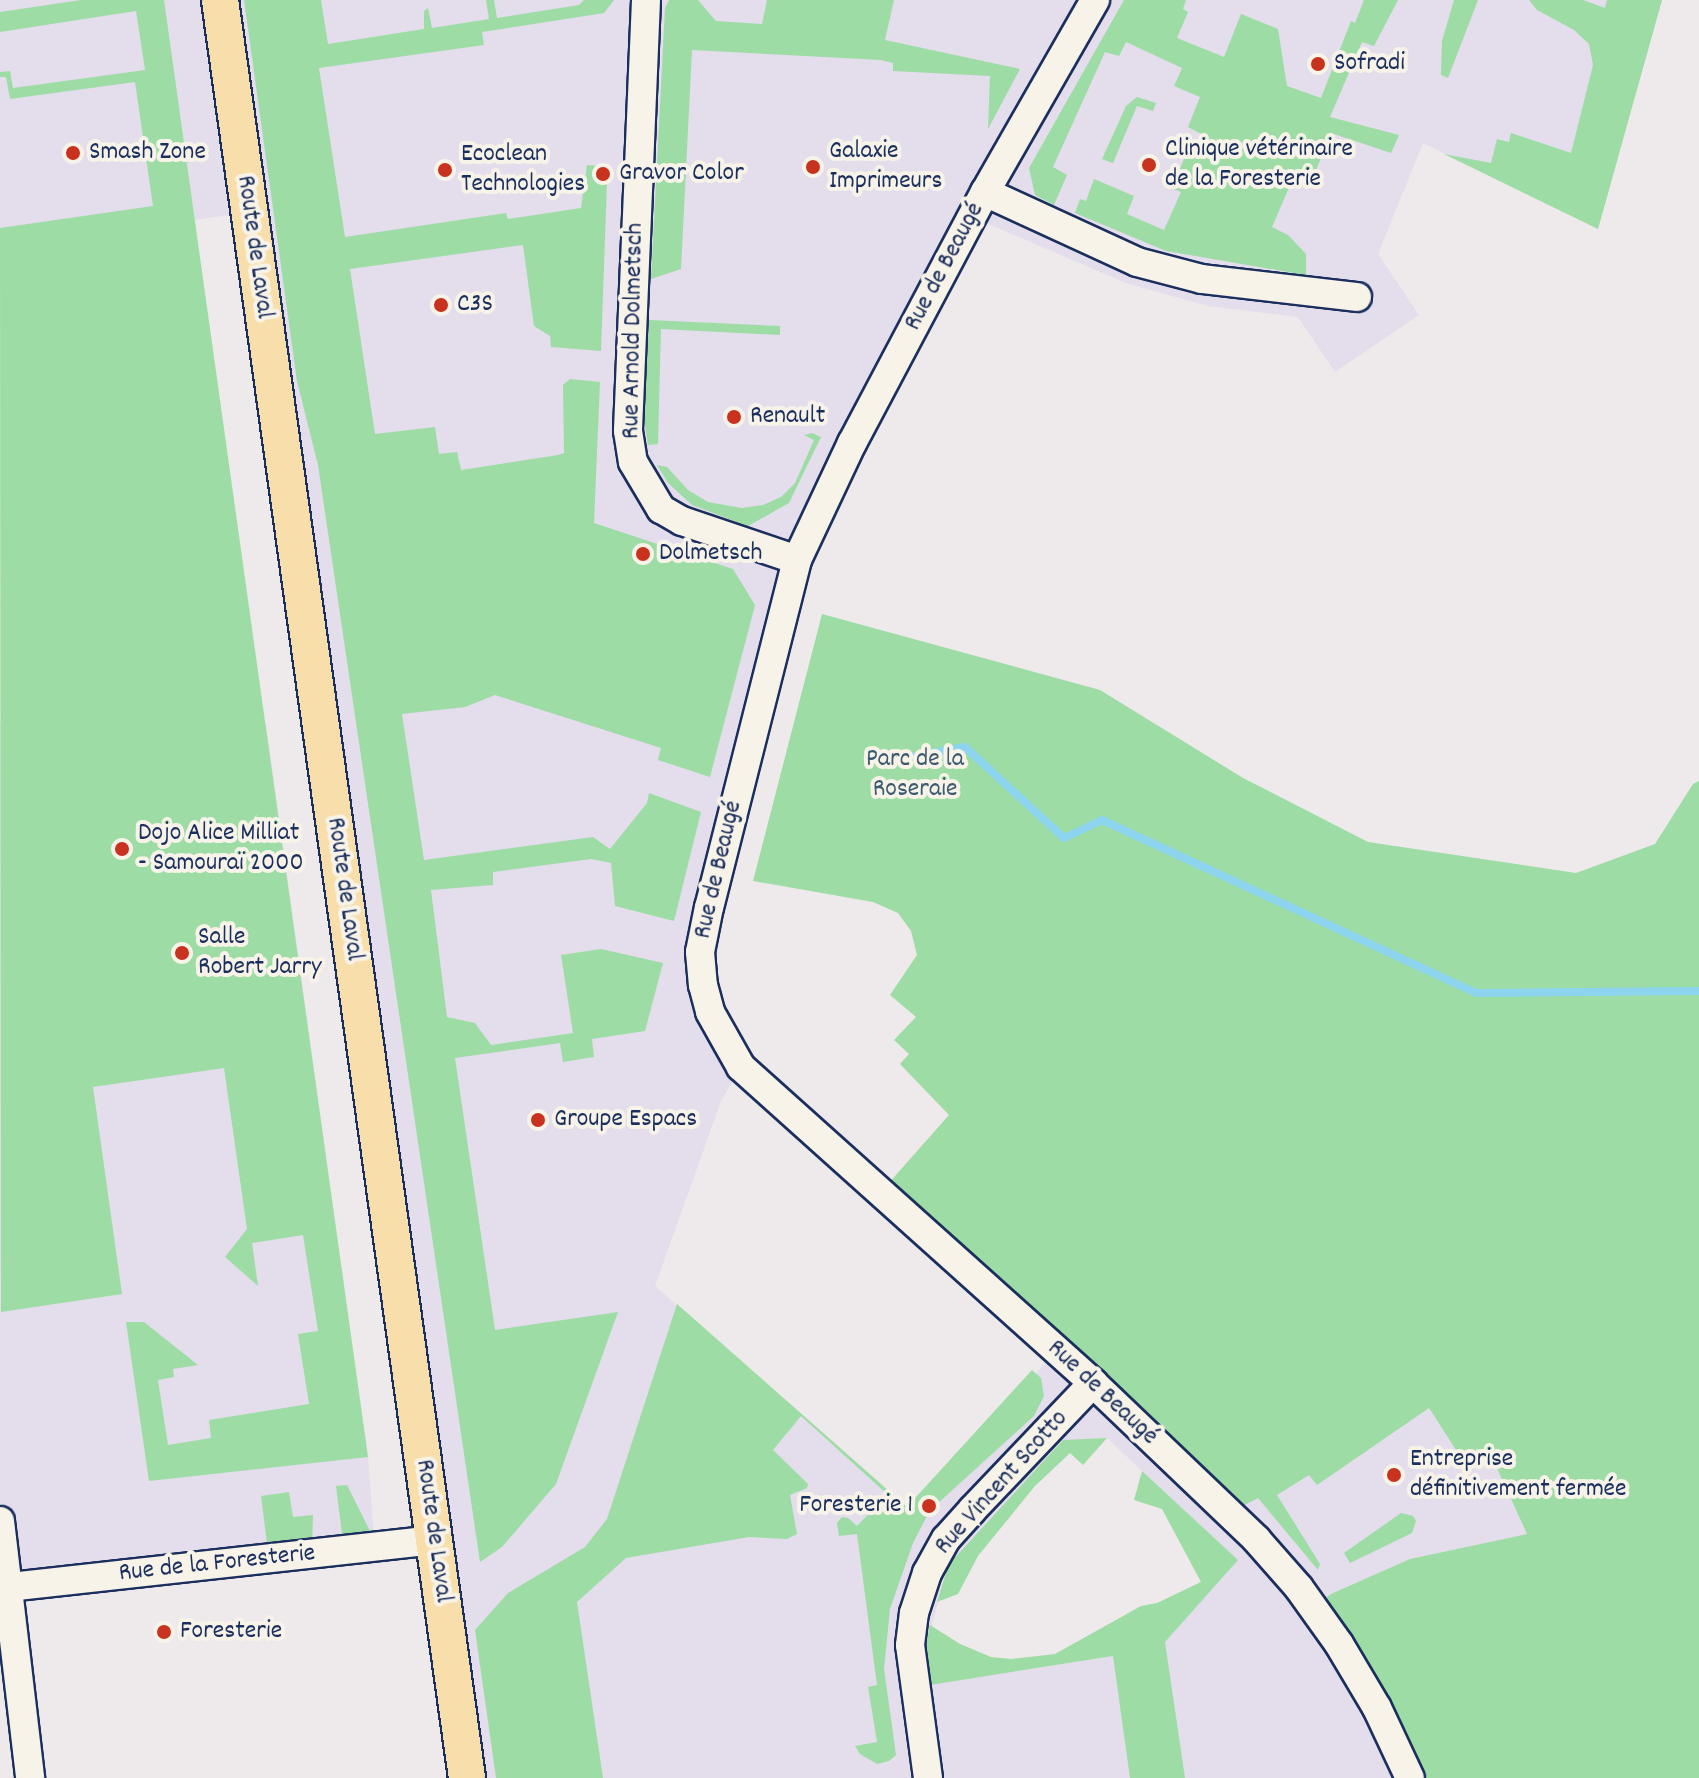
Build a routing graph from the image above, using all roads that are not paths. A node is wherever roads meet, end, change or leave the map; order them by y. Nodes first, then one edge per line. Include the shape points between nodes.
1 (220, 0) edge
2 (646, 0) edge
3 (1095, 0) edge
4 (985, 192) junction
5 (1357, 297) dead end
6 (797, 560) junction
7 (1093, 1383) junction
8 (0, 1521) edge
9 (434, 1540) junction
10 (5, 1587) edge
11 (30, 1778) edge
12 (467, 1778) edge
13 (928, 1778) edge
14 (1410, 1778) edge

1 - 9 main road, Route de Laval
2 - 6 street, Rue Arnold Dolmetsch via 628,431 633,462 661,509
3 - 4 street, Rue de Beaugé
4 - 5 street via 1137,262 1202,279
4 - 6 street, Rue de Beaugé via 855,436
6 - 7 street, Rue de Beaugé via 700,952 710,1012 741,1067
7 - 13 street, Rue Vincent Scotto via 946,1539 927,1573 910,1645
7 - 14 street, Rue de Beaugé via 1256,1539 1299,1588 1372,1699
8 - 10 street
9 - 10 street, Rue de la Foresterie
9 - 12 main road, Route de Laval
10 - 11 street

